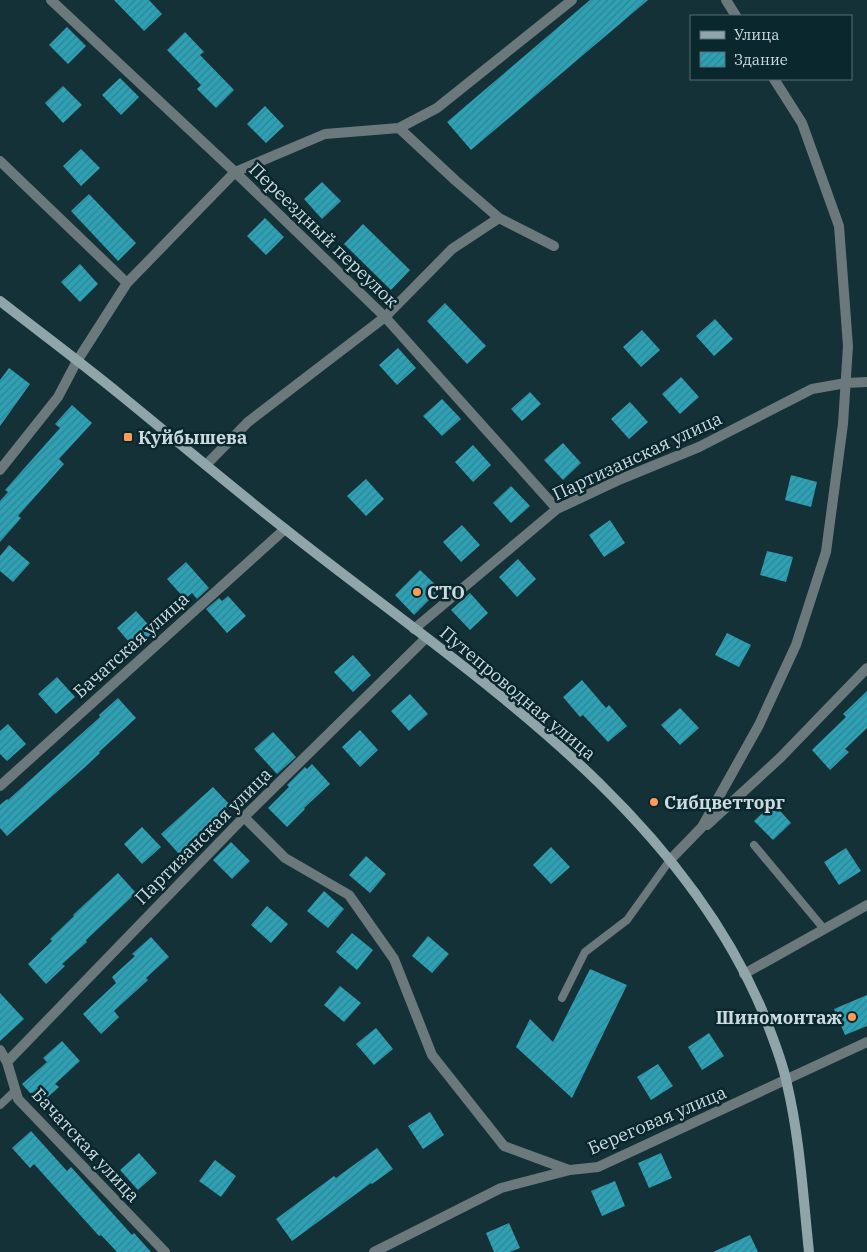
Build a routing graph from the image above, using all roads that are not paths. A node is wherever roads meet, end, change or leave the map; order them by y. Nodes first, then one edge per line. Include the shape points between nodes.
1 (51, 0) edge
2 (572, 0) edge
3 (726, 0) edge
4 (735, 15) edge
5 (775, 80) edge
6 (399, 128) junction
7 (0, 161) edge
8 (235, 172) junction
9 (499, 218) junction
10 (554, 246) dead end
11 (127, 283) junction
12 (0, 300) edge
13 (386, 317) junction
14 (77, 361) junction
15 (867, 382) edge
16 (846, 383) junction
17 (206, 465) junction
18 (0, 470) edge
19 (557, 509) junction
20 (284, 529) junction
21 (414, 629) junction
22 (426, 638) junction
23 (867, 668) edge
24 (0, 786) edge
25 (244, 817) junction
26 (754, 845) dead end
27 (678, 852) junction
28 (670, 860) junction
29 (867, 906) edge
30 (824, 929) junction
31 (744, 974) junction
32 (562, 998) dead end
33 (867, 1042) edge
34 (0, 1050) edge
35 (7, 1062) junction
36 (787, 1080) junction
37 (16, 1090) junction
38 (0, 1105) edge
39 (570, 1170) junction
40 (165, 1252) edge
41 (374, 1252) edge
42 (809, 1252) edge

1 - 8 street, Переездный переулок
2 - 6 street via 437,108
3 - 4 street
5 - 16 street via 802,123 838,226 848,346
6 - 8 street via 325,134
6 - 9 street
7 - 11 street
8 - 11 street
8 - 13 street, Переездный переулок
9 - 10 street
9 - 13 street via 452,249
11 - 14 street
12 - 14 main road, Путепроводная улица
13 - 17 street via 248,422
13 - 19 street, Переездный переулок
14 - 17 main road, Путепроводная улица
14 - 18 street via 58,397
15 - 16 street, Партизанская улица
16 - 19 street, Партизанская улица via 812,389 699,447
16 - 27 street via 826,552 796,645 759,724 702,827
17 - 20 main road, Путепроводная улица
19 - 21 street, Партизанская улица
20 - 21 main road, Путепроводная улица
20 - 24 street, Бачатская улица
21 - 22 main road, Путепроводная улица
22 - 25 street, Партизанская улица
22 - 28 main road, Путепроводная улица via 519,712 587,772 630,813
23 - 27 street via 780,758
25 - 35 street, Партизанская улица
25 - 39 street via 285,858 349,895 394,959 432,1055 504,1146
26 - 30 lane
27 - 28 street
28 - 31 main road, Путепроводная улица via 720,930
28 - 32 lane via 627,920 585,952
29 - 30 street
30 - 31 street
31 - 36 main road, Путепроводная улица via 761,1009
33 - 36 street, Береговая улица
34 - 35 street, Бачатская улица
35 - 37 street, Бачатская улица
36 - 39 street, Береговая улица via 598,1166
36 - 42 main road, Путепроводная улица
37 - 38 lane
37 - 40 street, Бачатская улица via 18,1099
39 - 41 street, Береговая улица via 501,1188

